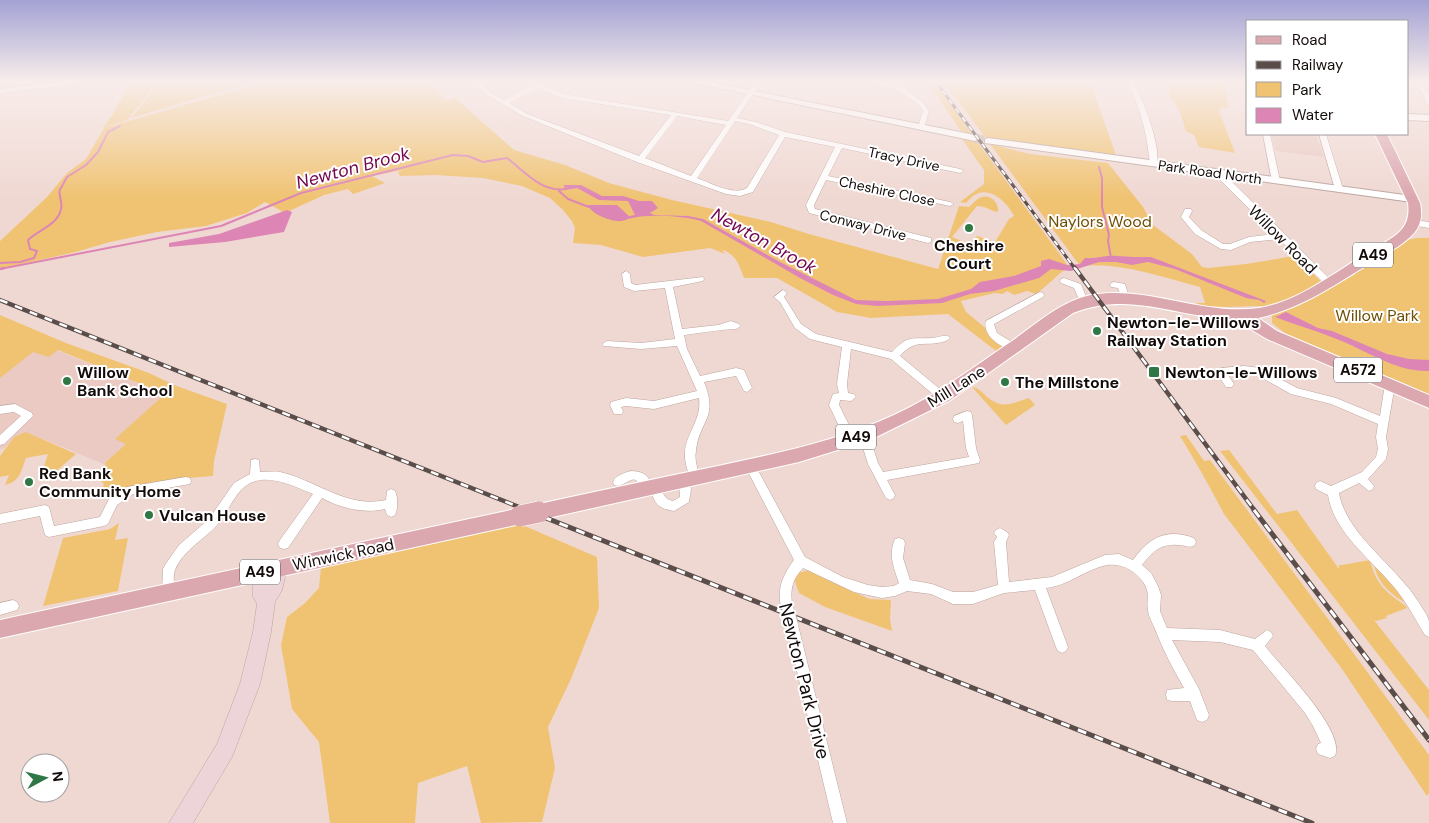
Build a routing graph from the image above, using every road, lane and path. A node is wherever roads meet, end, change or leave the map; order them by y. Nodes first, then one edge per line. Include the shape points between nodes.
1 (539, 120) edge
2 (671, 120) edge
3 (725, 120) edge
4 (889, 120) edge
5 (924, 120) edge
6 (1146, 120) edge
7 (731, 121) junction
8 (922, 127) junction
9 (783, 134) junction
10 (1266, 135) edge
11 (1322, 135) edge
12 (1381, 135) edge
13 (975, 138) tunnel mouth
14 (988, 141) tunnel mouth
15 (840, 145) junction
16 (640, 160) junction
17 (1154, 164) junction
18 (960, 171) dead end
19 (1218, 173) junction
20 (824, 177) junction
21 (692, 179) junction
22 (1276, 181) junction
23 (1339, 189) junction
24 (1412, 199) junction
25 (950, 205) dead end
26 (1177, 211) dead end
27 (1424, 226) edge
28 (1280, 236) junction
29 (928, 240) dead end
30 (626, 274) dead end
31 (700, 279) dead end
32 (1064, 281) dead end
33 (1328, 282) junction
34 (668, 285) junction
35 (1122, 289) joint
36 (1082, 290) junction
37 (1033, 295) dead end
38 (778, 296) dead end
39 (1251, 314) junction
40 (731, 324) dead end
41 (680, 337) junction
42 (942, 342) dead end
43 (606, 344) dead end
44 (847, 346) junction
45 (1014, 348) junction
46 (894, 356) junction
47 (697, 380) junction
48 (1229, 384) dead end
49 (1390, 384) junction
50 (747, 388) dead end
51 (702, 394) junction
52 (943, 396) junction
53 (1429, 402) edge
54 (614, 406) dead end
55 (0, 410) edge
56 (965, 416) dead end
57 (1384, 422) junction
58 (840, 428) dead end
59 (864, 435) junction
60 (0, 441) edge
61 (255, 463) dead end
62 (750, 466) junction
63 (255, 476) junction
64 (880, 477) junction
65 (1360, 478) junction
66 (690, 479) junction
67 (186, 480) dead end
68 (618, 482) dead end
69 (1320, 486) dead end
70 (1369, 486) dead end
71 (651, 488) junction
72 (320, 492) junction
73 (1333, 492) junction
74 (890, 496) dead end
75 (391, 503) dead end
76 (539, 512) joint
77 (0, 519) edge
78 (1003, 535) dead end
79 (1190, 542) dead end
80 (900, 543) dead end
81 (284, 544) dead end
82 (801, 562) junction
83 (1135, 566) junction
84 (270, 570) junction
85 (906, 584) junction
86 (1039, 584) junction
87 (1004, 588) junction
88 (168, 592) junction
89 (13, 606) dead end
90 (0, 608) edge
91 (0, 629) edge
92 (1429, 631) edge
93 (1164, 634) junction
94 (1267, 636) dead end
95 (1257, 645) junction
96 (1061, 648) dead end
97 (1194, 694) junction
98 (1172, 695) dead end
99 (1202, 715) dead end
100 (1330, 752) dead end
101 (180, 823) edge
102 (840, 823) edge

1 - 16 street
2 - 16 street
3 - 7 street, Tracy Drive
4 - 8 street
5 - 8 street
6 - 17 street
7 - 9 street, Tracy Drive via 754,123
7 - 21 street
8 - 13 street
9 - 15 street, Tracy Drive
9 - 21 street via 746,192 736,193
10 - 22 street
11 - 23 street
12 - 24 main road, A49
14 - 17 street, Park Road North
15 - 18 street, Tracy Drive
15 - 20 street, Conway Drive
16 - 21 street
17 - 19 street, Park Road North
19 - 22 street, Park Road North
19 - 28 street, Willow Road
20 - 25 street, Cheshire Close
20 - 29 street, Conway Drive via 810,205 814,213
22 - 23 street, Park Road North
23 - 24 street, Park Road North
24 - 27 main road, A49
26 - 28 street via 1186,214 1198,232 1221,246 1231,247 1249,240
27 - 33 main road, A49
28 - 33 street, Willow Road
30 - 34 street via 626,287
31 - 34 street
32 - 36 street
33 - 39 main road, A49 via 1296,302
34 - 41 street
35 - 36 main road, Mill Lane / A49 via 1105,298
35 - 39 main road, Mill Lane / A49 via 1198,311
36 - 45 main road, Mill Lane / A49 via 1068,310
37 - 45 street via 989,324 992,334
38 - 44 street via 798,326 819,339
39 - 49 main road, A572 via 1262,329
40 - 41 street via 719,330 698,329
41 - 43 street via 650,346
41 - 47 street
42 - 46 street via 917,339 902,346
44 - 46 street
44 - 58 street via 842,384 847,396 836,397 834,405 844,425
45 - 52 main road, Mill Lane / A49
46 - 52 street
47 - 50 street via 737,369
47 - 51 street
48 - 57 street via 1218,369 1257,371 1294,391 1333,401
49 - 53 main road, A572
49 - 57 street
51 - 54 street via 654,405 626,402
51 - 66 street via 704,413 693,439
52 - 59 main road, Mill Lane / A49
55 - 60 street via 15,408 28,416
56 - 64 street via 971,448 979,460
57 - 65 street via 1381,459
59 - 62 main road, Mill Lane / A49
59 - 64 street
61 - 63 street
62 - 66 main road, Mill Lane / A49
62 - 82 street
63 - 72 street via 279,476
63 - 88 street via 238,486 213,522 183,550 169,569
64 - 74 street
65 - 70 street
65 - 73 street
66 - 71 main road, Mill Lane / A49
67 - 77 street via 131,490 113,502 104,521 49,532 45,510
68 - 71 street via 629,476 638,476
69 - 73 street
71 - 76 main road, Mill Lane / A49
72 - 75 street via 333,499 362,506
72 - 81 street
73 - 92 street via 1338,514 1400,585
76 - 84 main road, Winwick Road / A49, bridge
78 - 87 street via 1000,542
79 - 83 street via 1165,539 1153,544
80 - 85 street via 897,558
82 - 85 street via 830,577 879,594 900,589
82 - 102 street, Newton Park Drive, bridge via 789,574 784,584 784,595
83 - 86 street via 1120,559 1105,560 1066,578
83 - 93 street via 1152,586 1154,611
84 - 88 main road, Winwick Road / A49
84 - 101 main road via 262,597 266,600 262,632 250,684 224,750
85 - 87 street via 953,598 973,598
86 - 87 street
86 - 96 street
88 - 91 main road, Winwick Road / A49
89 - 90 street
93 - 95 street via 1220,636
93 - 97 street
94 - 95 street
95 - 100 street via 1316,717 1327,734
97 - 98 street
97 - 99 street

